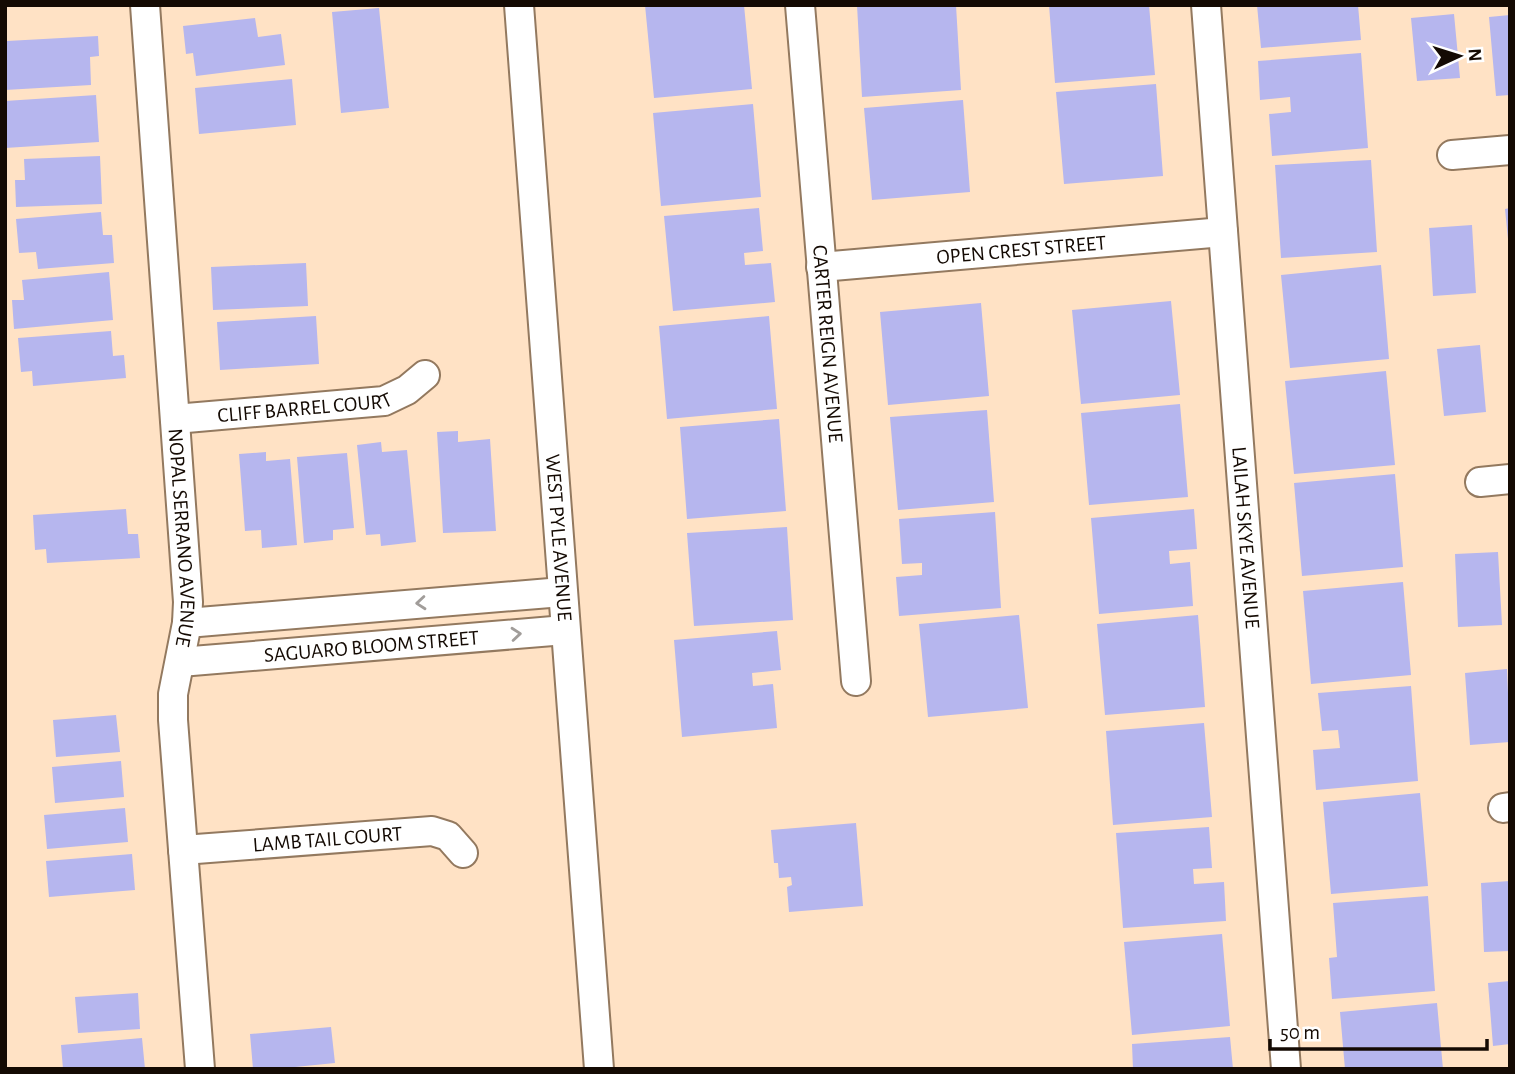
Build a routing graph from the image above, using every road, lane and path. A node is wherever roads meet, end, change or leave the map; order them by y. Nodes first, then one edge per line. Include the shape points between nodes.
1 (145, 5) edge
2 (519, 5) edge
3 (800, 5) edge
4 (1206, 5) edge
5 (1510, 150) edge
6 (1452, 155) dead end
7 (1223, 232) junction
8 (821, 267) junction
9 (425, 374) dead end
10 (175, 419) junction
11 (1510, 479) edge
12 (1480, 482) dead end
13 (562, 592) junction
14 (282, 615) junction
15 (187, 623) junction
16 (565, 630) junction
17 (284, 653) junction
18 (180, 662) junction
19 (856, 681) dead end
20 (183, 850) junction
21 (463, 853) dead end
22 (200, 1069) edge
23 (599, 1069) edge
24 (1286, 1069) edge

1 - 10 street, NOPAL SERRANO AVENUE
2 - 13 street, WEST PYLE AVENUE
3 - 8 street, CARTER REIGN AVENUE
4 - 7 street, LAILAH SKYE AVENUE
5 - 6 street
7 - 8 street, OPEN CREST STREET
7 - 24 street, LAILAH SKYE AVENUE
8 - 19 street, CARTER REIGN AVENUE
9 - 10 street, CLIFF BARREL COURT via 384,401
10 - 15 street, NOPAL SERRANO AVENUE
11 - 12 street
13 -> 14 street, SAGUARO BLOOM STREET
13 - 16 street, WEST PYLE AVENUE
14 - 15 street, SAGUARO BLOOM STREET
14 - 17 street
15 - 18 street, NOPAL SERRANO AVENUE
17 -> 16 street, SAGUARO BLOOM STREET
16 - 23 street, WEST PYLE AVENUE
17 - 18 street, SAGUARO BLOOM STREET
18 - 20 street, NOPAL SERRANO AVENUE via 173,720
20 - 21 street, LAMB TAIL COURT via 432,831 448,836
20 - 22 street, NOPAL SERRANO AVENUE

